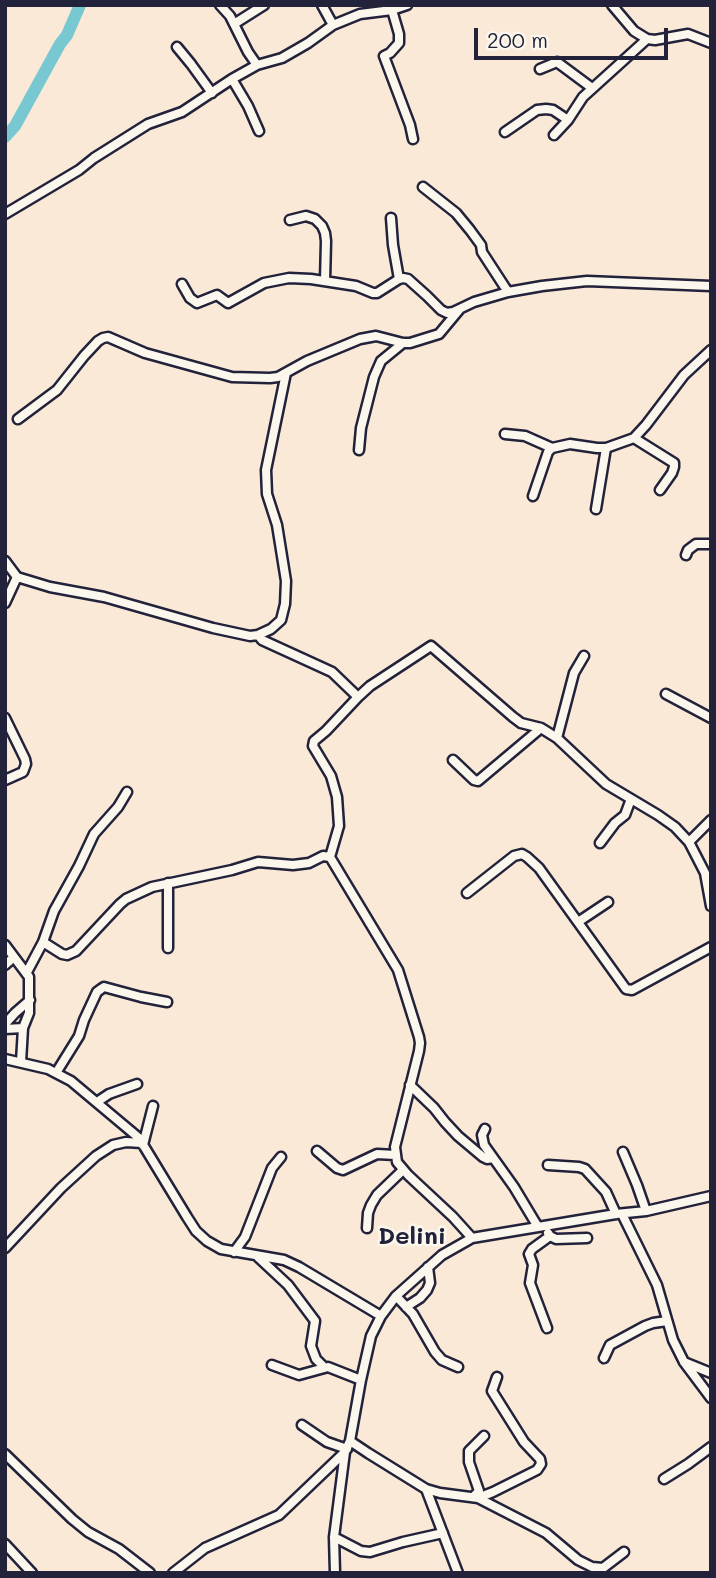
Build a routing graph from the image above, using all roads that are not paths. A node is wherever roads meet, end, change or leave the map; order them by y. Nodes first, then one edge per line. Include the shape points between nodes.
1 (220, 5) edge
2 (264, 5) edge
3 (322, 5) edge
4 (407, 5) edge
5 (612, 5) edge
6 (392, 10) junction
7 (234, 24) junction
8 (333, 25) junction
9 (647, 39) junction
10 (711, 43) edge
11 (177, 47) dead end
12 (257, 65) junction
13 (540, 69) dead end
14 (232, 79) junction
15 (592, 88) junction
16 (212, 93) junction
17 (568, 120) junction
18 (259, 131) dead end
19 (505, 132) dead end
20 (554, 135) dead end
21 (413, 139) dead end
22 (423, 187) dead end
23 (5, 214) edge
24 (391, 218) dead end
25 (290, 220) dead end
26 (399, 279) junction
27 (325, 281) junction
28 (182, 284) dead end
29 (711, 286) edge
30 (508, 292) junction
31 (459, 310) junction
32 (403, 343) junction
33 (711, 350) edge
34 (286, 373) junction
35 (18, 419) dead end
36 (505, 434) dead end
37 (634, 438) junction
38 (552, 448) junction
39 (606, 448) junction
40 (359, 450) dead end
41 (660, 491) dead end
42 (533, 496) dead end
43 (596, 509) dead end
44 (711, 544) edge
45 (686, 555) dead end
46 (5, 561) edge
47 (17, 577) junction
48 (5, 603) edge
49 (258, 635) junction
50 (584, 656) dead end
51 (666, 694) dead end
52 (358, 696) junction
53 (5, 718) edge
54 (711, 718) edge
55 (541, 729) junction
56 (558, 738) junction
57 (453, 760) dead end
58 (5, 780) edge
59 (127, 792) dead end
60 (631, 799) junction
61 (711, 820) edge
62 (689, 842) junction
63 (600, 843) dead end
64 (330, 857) junction
65 (168, 883) junction
66 (467, 893) dead end
67 (608, 902) dead end
68 (711, 906) edge
69 (579, 922) junction
70 (43, 942) junction
71 (5, 945) edge
72 (711, 947) edge
73 (168, 948) dead end
74 (14, 957) junction
75 (5, 965) edge
76 (27, 972) junction
77 (30, 1000) junction
78 (167, 1002) dead end
79 (5, 1027) edge
80 (23, 1028) junction
81 (5, 1059) edge
82 (21, 1062) junction
83 (56, 1073) junction
84 (137, 1084) dead end
85 (410, 1085) junction
86 (97, 1102) junction
87 (153, 1106) dead end
88 (485, 1129) dead end
89 (143, 1144) junction
90 (317, 1151) dead end
91 (623, 1152) dead end
92 (395, 1156) junction
93 (281, 1157) dead end
94 (493, 1158) junction
95 (548, 1166) dead end
96 (403, 1170) junction
97 (711, 1196) edge
98 (646, 1211) junction
99 (619, 1214) junction
100 (542, 1227) junction
101 (367, 1228) dead end
102 (5, 1232) edge
103 (17, 1236) junction
104 (550, 1236) junction
105 (472, 1238) junction
106 (587, 1238) dead end
107 (5, 1248) edge
108 (234, 1252) junction
109 (257, 1256) junction
110 (428, 1267) junction
111 (396, 1296) junction
112 (406, 1307) junction
113 (381, 1316) junction
114 (667, 1321) junction
115 (547, 1328) dead end
116 (604, 1358) dead end
117 (684, 1362) junction
118 (272, 1365) dead end
119 (324, 1367) junction
120 (457, 1367) dead end
121 (711, 1373) edge
122 (497, 1377) dead end
123 (360, 1380) junction
124 (711, 1398) edge
125 (302, 1425) dead end
126 (484, 1436) dead end
127 (348, 1447) junction
128 (711, 1447) edge
129 (7, 1460) edge
130 (664, 1479) dead end
131 (426, 1489) junction
132 (475, 1497) junction
133 (443, 1533) junction
134 (334, 1537) junction
135 (5, 1544) edge
136 (624, 1552) dead end
137 (177, 1571) edge
138 (32, 1573) edge
139 (150, 1573) edge
140 (335, 1573) edge
141 (458, 1573) edge

1 - 7 street
2 - 7 street
3 - 8 street
4 - 6 street
5 - 9 street
6 - 8 street via 360,14
6 - 21 street via 399,43 384,56
7 - 12 street
8 - 12 street via 282,58
9 - 10 street via 688,34
9 - 15 street
11 - 16 street
12 - 14 street
13 - 15 street via 557,62
14 - 16 street
14 - 18 street
15 - 17 street
16 - 23 street via 141,129
17 - 19 street via 553,110 537,110
17 - 20 street
22 - 30 street via 470,230
24 - 26 street
25 - 27 street via 306,216 322,226
26 - 27 street via 377,293
26 - 31 street via 408,279 443,312
27 - 28 street via 275,280 228,303 217,295 197,303
29 - 30 street via 587,281
30 - 31 street
31 - 32 street via 439,334
32 - 34 street via 376,336 360,339
32 - 40 street via 381,361 374,377
33 - 37 street via 684,375
34 - 35 street via 258,379 232,377 145,354 108,337 83,356 57,390
34 - 49 street via 266,470 267,494 285,567 285,604 281,620
36 - 38 street via 525,436
37 - 39 street
37 - 41 street via 674,463
38 - 39 street via 570,444
38 - 42 street
39 - 43 street
44 - 45 street via 696,544
46 - 47 street
47 - 48 street
47 - 49 street via 213,628
49 - 52 street via 332,672
50 - 56 street via 574,673
51 - 54 street
52 - 55 street via 431,646 513,717
52 - 64 street via 313,746 331,776 337,797 339,827
53 - 58 street via 26,764 23,772
55 - 56 street
55 - 57 street via 478,781
56 - 60 street via 603,781
59 - 70 street via 94,834
60 - 62 street via 666,820
60 - 63 street via 625,815
61 - 62 street
62 - 68 street via 705,873
64 - 65 street via 309,863 258,862
64 - 85 street via 398,970 420,1043
65 - 70 street via 126,899 71,954 62,954
65 - 73 street
66 - 69 street via 522,854 539,868
67 - 69 street
69 - 72 street via 626,989 632,990
70 - 76 street
71 - 74 street
74 - 75 street
74 - 76 street
76 - 77 street
77 - 79 street
77 - 80 street
78 - 83 street via 104,987 97,992 79,1036
79 - 80 street
80 - 82 street
81 - 82 street
82 - 83 street
83 - 86 street
84 - 86 street
85 - 92 street
85 - 94 street via 458,1136 483,1157
86 - 89 street
87 - 89 street
88 - 94 street via 482,1140
89 - 103 street via 113,1145 96,1156
89 - 108 street via 196,1231 221,1249
90 - 92 street via 342,1170 377,1154
91 - 98 street
92 - 96 street
93 - 108 street
94 - 100 street
95 - 99 street via 585,1169
96 - 101 street via 377,1195
96 - 105 street
97 - 98 street
98 - 99 street
99 - 100 street
99 - 114 street via 657,1285
100 - 104 street
100 - 105 street
102 - 103 street
103 - 107 street
104 - 106 street
104 - 115 street via 529,1254 533,1265 530,1283
105 - 110 street
108 - 109 street
109 - 113 street via 299,1267
109 - 119 street via 288,1285 315,1321 311,1346
110 - 111 street
110 - 112 street via 428,1290
111 - 112 street
111 - 113 street
112 - 120 street via 435,1352
113 - 123 street via 370,1336
114 - 116 street via 645,1326 610,1345
114 - 117 street
117 - 121 street
117 - 124 street
118 - 119 street via 299,1375
119 - 123 street
122 - 132 street via 492,1391 541,1464 537,1471
123 - 127 street
125 - 127 street via 327,1443
126 - 132 street via 469,1451 479,1491
127 - 131 street
127 - 134 street
127 - 137 street via 279,1515 205,1548
128 - 130 street
129 - 139 street via 88,1532
131 - 132 street
131 - 133 street
132 - 136 street via 546,1533 592,1567 603,1568
133 - 134 street via 370,1552
133 - 141 street
134 - 140 street
135 - 138 street

